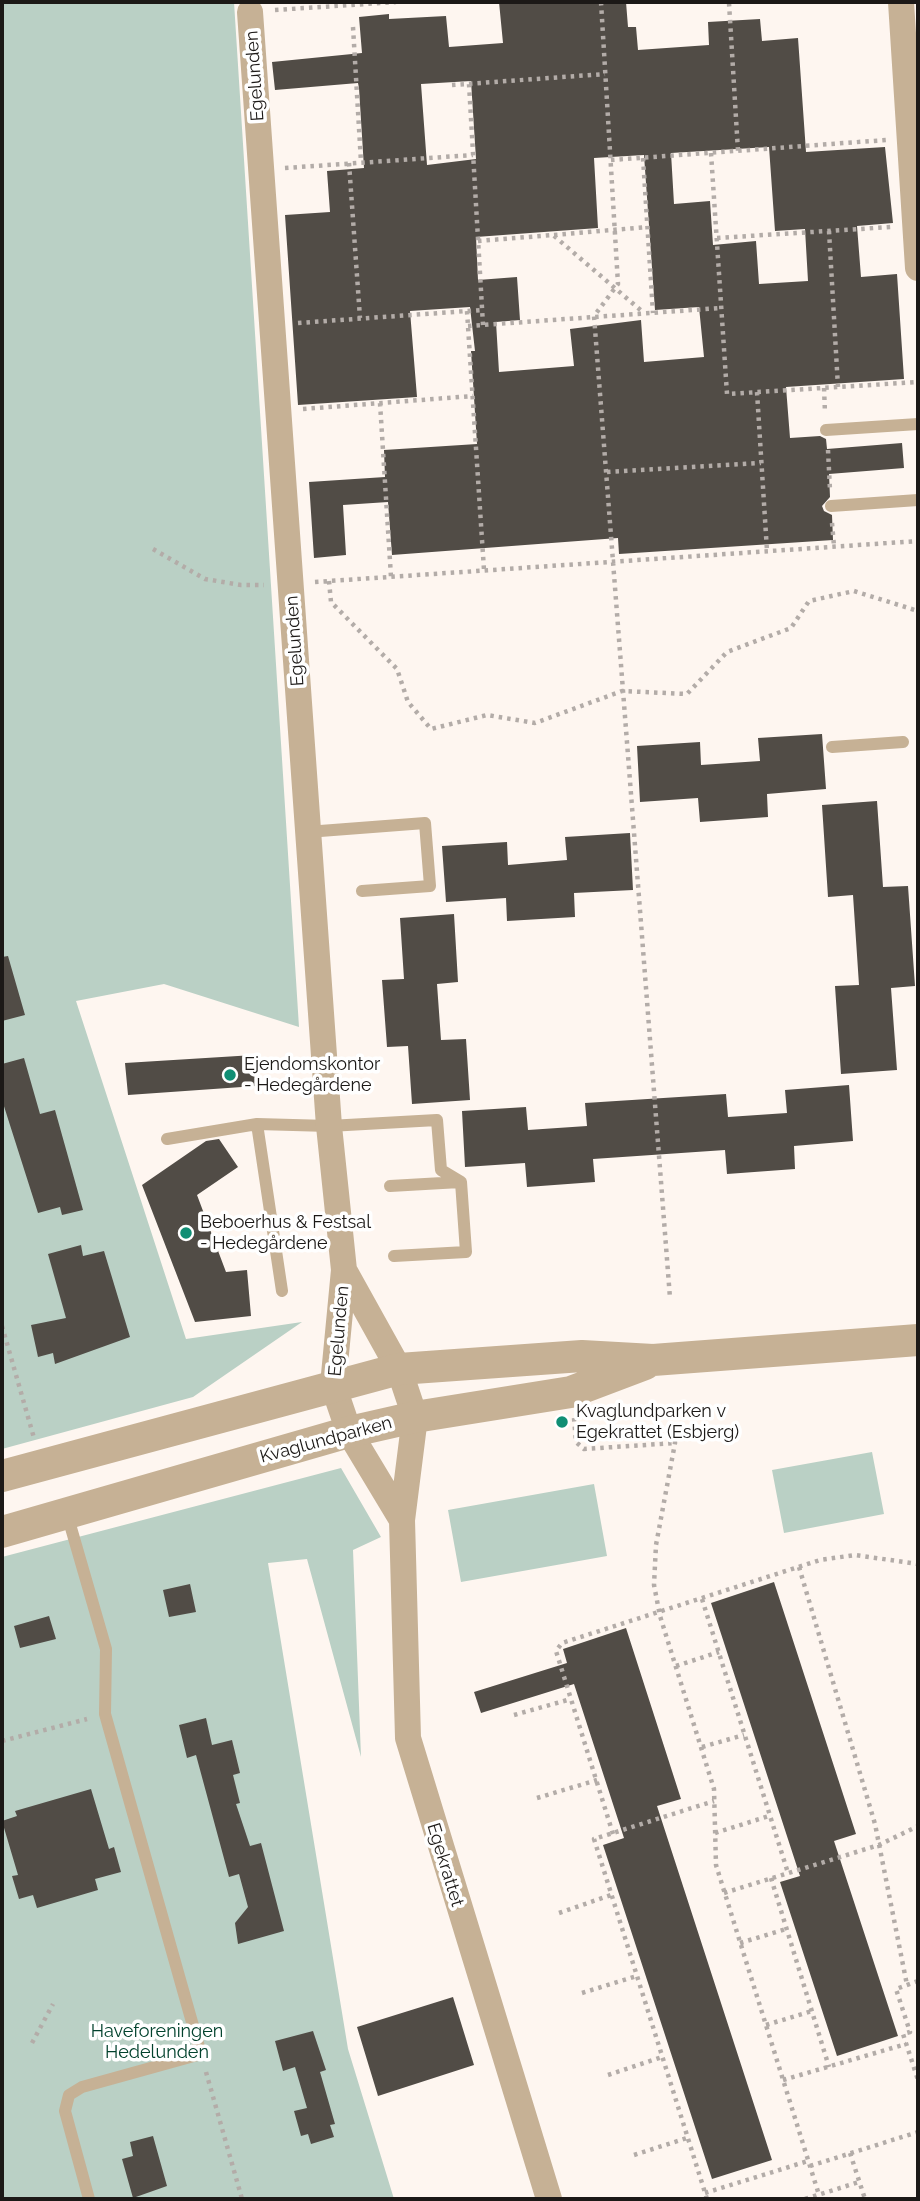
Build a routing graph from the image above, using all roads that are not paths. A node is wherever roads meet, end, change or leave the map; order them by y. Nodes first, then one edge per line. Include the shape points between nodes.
1 (901, 2) edge
2 (250, 12) road end
3 (918, 268) edge
4 (918, 424) edge
5 (826, 430) road end
6 (918, 500) edge
7 (831, 506) road end
8 (903, 742) dead end
9 (832, 747) dead end
10 (307, 832) junction
11 (362, 891) dead end
12 (257, 1124) junction
13 (329, 1126) junction
14 (167, 1139) dead end
15 (461, 1182) junction
16 (390, 1186) dead end
17 (394, 1256) dead end
18 (344, 1270) junction
19 (282, 1291) dead end
20 (918, 1340) edge
21 (653, 1360) junction
22 (399, 1368) junction
23 (333, 1385) junction
24 (415, 1417) junction
25 (349, 1432) junction
26 (2, 1476) edge
27 (66, 1514) junction
28 (402, 1520) junction
29 (2, 1532) edge
30 (89, 2199) edge
31 (549, 2199) edge

1 - 3 street
2 - 10 street, Egelunden
4 - 5 lane
6 - 7 lane
8 - 9 lane
10 - 11 lane via 425,822 430,886
10 - 13 street, Egelunden
12 - 13 lane
12 - 14 lane
12 - 19 lane
13 - 15 lane via 437,1120 440,1170
13 - 18 street, Egelunden
15 - 16 lane
15 - 17 lane via 466,1252
18 - 22 street, Egelunden
18 - 23 street, Egelunden
20 - 21 street, Kvaglundparken
21 - 22 street, Kvaglundparken via 582,1356
21 - 24 street, Kvaglundparken via 571,1392
22 - 23 street, Kvaglundparken
22 - 24 street, Egelunden
23 - 25 street, Egelunden
23 - 26 street, Kvaglundparken
24 - 25 street, Kvaglundparken
24 - 28 street, Egekrattet
25 - 27 street, Kvaglundparken
25 - 28 street, Egekrattet
27 - 29 street, Kvaglundparken
27 - 30 lane via 106,1648 105,1714 201,2054 82,2087 69,2095 65,2111
28 - 31 street, Egekrattet via 408,1738

